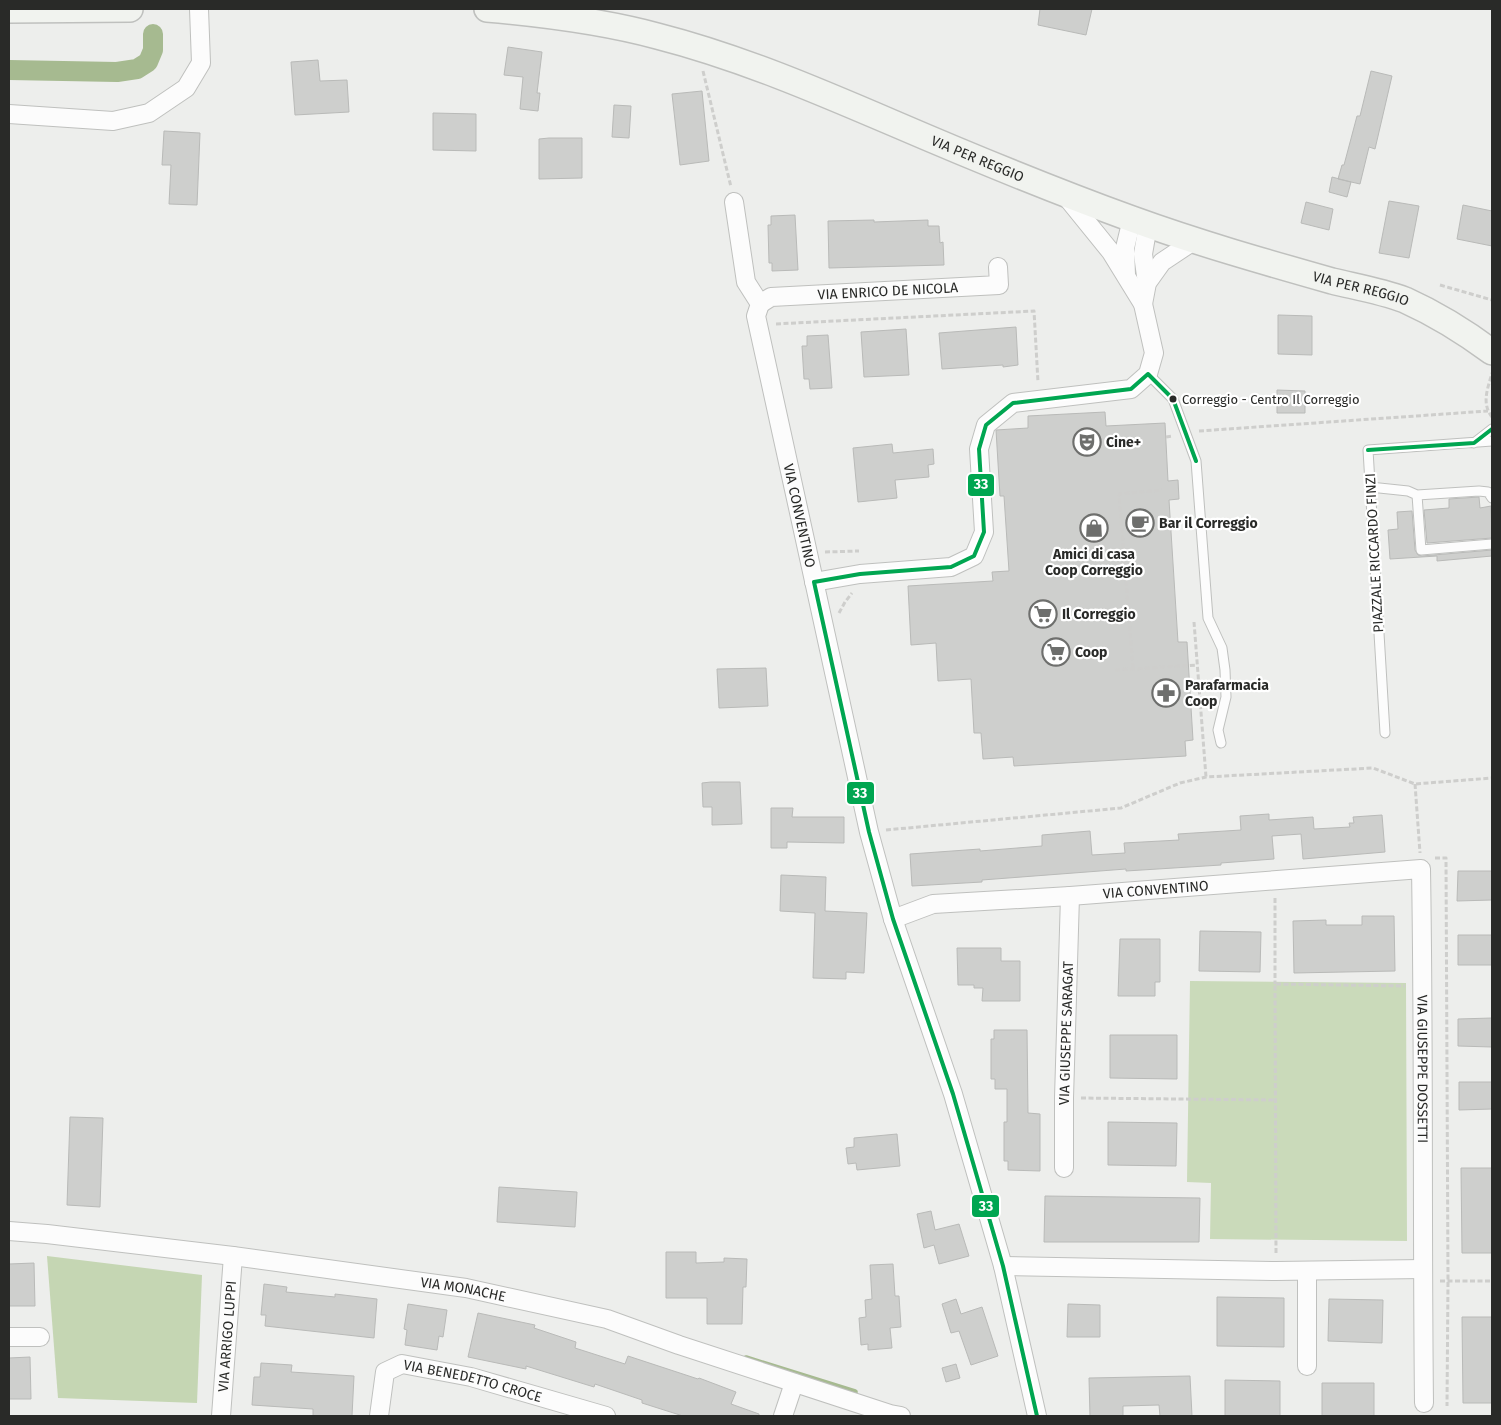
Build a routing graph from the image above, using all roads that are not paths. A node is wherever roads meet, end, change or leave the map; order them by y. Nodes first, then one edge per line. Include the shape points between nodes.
1 (130, 9) edge
2 (199, 9) edge
3 (488, 9) edge
4 (9, 10) edge
5 (9, 114) edge
6 (1064, 193) junction
7 (734, 202) road end
8 (1140, 222) junction
9 (1194, 240) junction
10 (998, 267) dead end
11 (1126, 277) junction
12 (1147, 282) junction
13 (760, 304) junction
14 (1143, 304) junction
15 (1463, 330) junction
16 (1492, 337) edge
17 (1492, 352) edge
18 (1148, 374) junction
19 (1492, 429) edge
20 (1492, 441) edge
21 (1474, 443) junction
22 (1370, 486) junction
23 (1417, 496) junction
24 (1492, 498) edge
25 (1492, 544) edge
26 (814, 582) junction
27 (1385, 733) dead end
28 (1221, 743) dead end
29 (1420, 864) joint
30 (1070, 896) junction
31 (893, 919) junction
32 (1064, 1168) dead end
33 (9, 1231) edge
34 (233, 1256) junction
35 (1003, 1266) junction
36 (1307, 1271) junction
37 (1423, 1275) junction
38 (40, 1337) dead end
39 (9, 1338) edge
40 (1307, 1366) dead end
41 (794, 1383) junction
42 (1424, 1403) dead end
43 (221, 1416) edge
44 (379, 1416) edge
45 (606, 1416) edge
46 (783, 1416) edge
47 (901, 1416) edge
48 (1037, 1416) edge

1 - 4 main road
2 - 5 street via 201,63 186,88 150,113 113,121
3 - 6 main road, VIA PER REGGIO via 597,23 698,47 775,74
6 - 8 main road, VIA PER REGGIO
6 - 11 street via 1111,252
7 - 13 street via 746,282
8 - 9 main road, VIA PER REGGIO
8 - 11 street via 1125,248
8 - 12 street
9 - 12 street via 1162,262
9 - 15 main road, VIA PER REGGIO via 1336,282 1379,291
10 - 13 street, VIA ENRICO DE NICOLA via 999,285 771,297
11 - 14 street
12 - 14 street
13 - 26 street, VIA CONVENTINO via 756,316
14 - 18 street via 1154,353
15 - 16 main road, VIA PER REGGIO
15 - 17 main road, VIA PER REGGIO
18 - 26 street via 1131,389 1013,404 986,425 979,449 984,532 974,556 951,567 860,574
18 - 28 lane via 1173,399 1196,461 1208,618 1222,648 1225,670 1226,697 1218,730
19 - 21 lane
20 - 21 lane, PIAZZALE RICCARDO FINZI
21 - 22 lane, PIAZZALE RICCARDO FINZI via 1368,450
22 - 23 lane via 1408,491
22 - 27 lane, PIAZZALE RICCARDO FINZI
23 - 24 lane via 1479,491 1488,492
23 - 25 lane via 1421,550
26 - 31 street, VIA CONVENTINO via 869,832
29 - 30 street, VIA CONVENTINO via 1275,881
29 - 37 street, VIA GIUSEPPE DOSSETTI
30 - 31 street, VIA CONVENTINO via 933,904
30 - 32 street, VIA GIUSEPPE SARAGAT
31 - 35 street, VIA CONVENTINO via 953,1094
33 - 34 street, VIA MONACHE
34 - 41 street, VIA MONACHE via 466,1288 607,1319
34 - 43 street, VIA ARRIGO LUPPI
35 - 36 street
35 - 48 street, VIA CONVENTINO
36 - 37 street
36 - 40 street
37 - 42 street, VIA GIUSEPPE DOSSETTI
38 - 39 street
41 - 46 street
41 - 47 street, VIA MONACHE
44 - 45 street, VIA BENEDETTO CROCE via 385,1372 402,1364 471,1377

